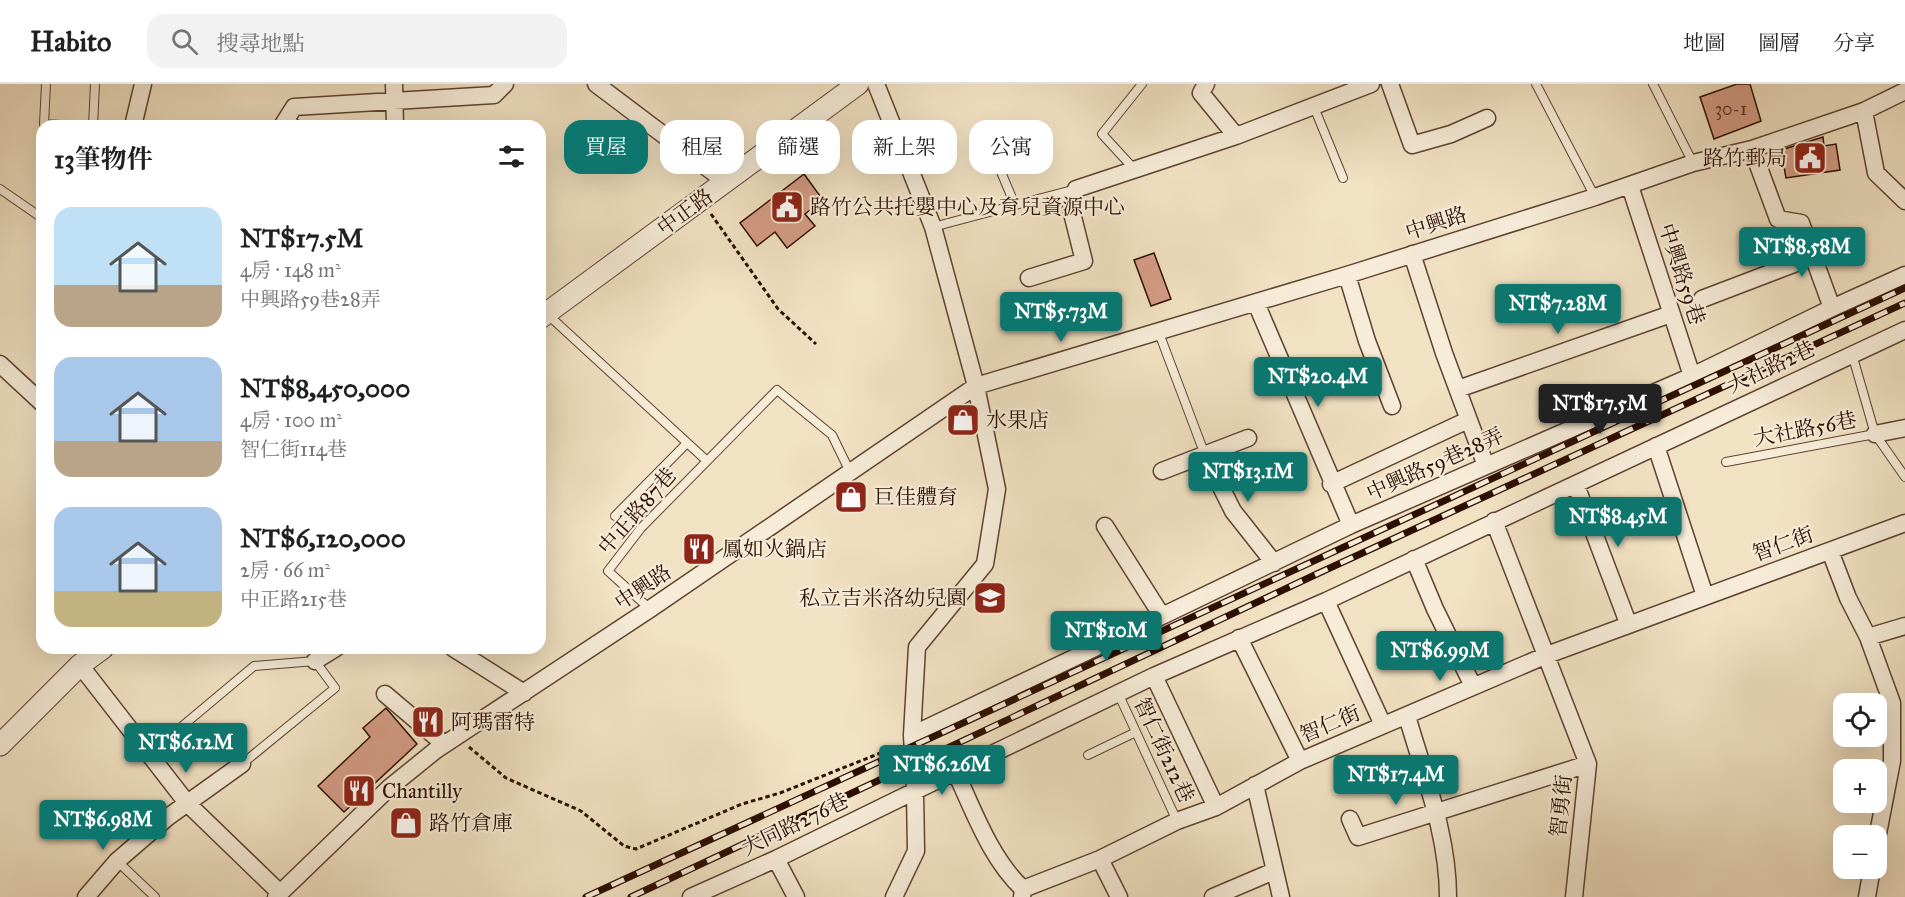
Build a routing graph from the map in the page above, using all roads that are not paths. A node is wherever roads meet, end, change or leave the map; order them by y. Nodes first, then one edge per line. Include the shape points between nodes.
1 (46, 84) edge
2 (95, 84) edge
3 (143, 84) edge
4 (505, 84) edge
5 (596, 84) edge
6 (858, 84) edge
7 (876, 84) edge
8 (1142, 84) edge
9 (1206, 84) edge
10 (1371, 84) edge
11 (1390, 84) edge
12 (1536, 84) edge
13 (1653, 84) edge
14 (1905, 91) edge
15 (394, 92) edge
16 (1314, 107) junction
17 (1864, 111) junction
18 (1487, 118) dead end
19 (44, 120) edge
20 (93, 120) edge
21 (134, 120) edge
22 (290, 120) edge
23 (395, 120) edge
24 (1236, 136) junction
25 (1752, 149) junction
26 (1694, 163) junction
27 (1135, 170) junction
28 (1002, 174) edge
29 (1343, 178) dead end
30 (726, 182) junction
31 (1630, 186) junction
32 (0, 189) edge
33 (1076, 189) junction
34 (1595, 197) junction
35 (1905, 201) edge
36 (1015, 205) junction
37 (36, 214) edge
38 (933, 227) junction
39 (1412, 254) junction
40 (1812, 257) junction
41 (1347, 275) junction
42 (1905, 275) edge
43 (1029, 278) dead end
44 (1702, 299) dead end
45 (1256, 303) junction
46 (1832, 308) junction
47 (546, 314) edge
48 (1671, 314) junction
49 (546, 319) edge
50 (1905, 330) edge
51 (1159, 333) junction
52 (1852, 354) junction
53 (0, 364) edge
54 (1692, 376) junction
55 (976, 386) junction
56 (1458, 389) junction
57 (36, 397) edge
58 (1392, 406) dead end
59 (1468, 420) junction
60 (1905, 428) edge
61 (1875, 434) junction
62 (1248, 438) dead end
63 (687, 443) junction
64 (1656, 446) junction
65 (1204, 455) junction
66 (707, 461) junction
67 (1726, 462) dead end
68 (1486, 466) junction
69 (1162, 471) dead end
70 (850, 472) junction
71 (1905, 477) edge
72 (1331, 484) junction
73 (1576, 485) junction
74 (615, 516) dead end
75 (1494, 521) junction
76 (1905, 524) edge
77 (1351, 525) junction
78 (1105, 526) dead end
79 (1830, 551) junction
80 (1414, 559) junction
81 (1274, 563) junction
82 (1705, 596) junction
83 (1326, 601) junction
84 (650, 609) junction
85 (1162, 616) junction
86 (1628, 623) junction
87 (1905, 626) edge
88 (1239, 638) junction
89 (1868, 638) junction
90 (95, 654) edge
91 (326, 654) edge
92 (462, 654) edge
93 (1547, 655) junction
94 (315, 661) junction
95 (80, 665) junction
96 (1154, 676) junction
97 (1473, 686) junction
98 (524, 693) junction
99 (1118, 693) junction
100 (385, 694) dead end
101 (1898, 702) edge
102 (1407, 716) junction
103 (1383, 725) junction
104 (1136, 732) junction
105 (912, 738) junction
106 (450, 740) junction
107 (0, 745) edge
108 (149, 754) junction
109 (1088, 755) dead end
110 (1300, 761) junction
111 (1898, 762) edge
112 (242, 764) joint
113 (1588, 764) junction
114 (955, 771) junction
115 (1255, 785) junction
116 (915, 791) junction
117 (187, 802) junction
118 (1216, 807) junction
119 (1436, 811) junction
120 (1350, 819) dead end
121 (1177, 821) junction
122 (1881, 825) edge
123 (90, 829) dead end
124 (148, 834) junction
125 (776, 859) junction
126 (1100, 859) junction
127 (117, 861) junction
128 (1274, 871) junction
129 (1870, 879) edge
130 (1023, 893) edge
131 (278, 895) edge
132 (1286, 896) edge
133 (86, 897) edge
134 (155, 897) edge
135 (691, 897) edge
136 (796, 897) edge
137 (894, 897) edge
138 (1119, 897) edge
139 (1212, 897) edge
140 (1448, 897) edge
141 (1574, 897) edge
142 (1867, 897) edge

1 - 19 lane
2 - 20 lane
3 - 21 street
4 - 15 street via 494,95
5 - 30 street
6 - 30 street, 中正路
7 - 38 street
8 - 27 lane via 1102,134
9 - 24 street via 1202,93
10 - 16 street
11 - 18 street via 1412,145
12 - 34 lane
13 - 26 lane
14 - 17 street, 中興路
15 - 22 street via 294,107
15 - 23 street
16 - 24 street
16 - 29 lane
17 - 25 street, 中興路
17 - 35 street via 1876,173
24 - 27 street
25 - 26 street, 中興路
25 - 40 street via 1778,219 1801,222
26 - 31 street, 中興路
27 - 33 street
28 - 36 lane
30 - 47 street, 中正路
31 - 34 street, 中興路
31 - 48 street, 中興路59巷
32 - 37 lane
33 - 36 lane
33 - 43 street via 1071,209 1084,261
34 - 39 street, 中興路
36 - 38 lane
38 - 55 street
39 - 41 street, 中興路
39 - 56 street
40 - 44 street
40 - 46 street
41 - 45 street, 中興路
41 - 58 street
42 - 46 street, 中興路59巷28弄
45 - 51 street, 中興路
45 - 72 street
46 - 54 street, 中興路59巷28弄
48 - 54 street, 中興路59巷
48 - 56 street
49 - 63 lane, 中正路87巷
50 - 52 street, 大社路2巷
51 - 55 street, 中興路
51 - 65 lane
52 - 61 lane
52 - 64 street, 大社路2巷
53 - 57 street
54 - 68 street, 中興路59巷28弄
55 - 70 street, 中興路
55 - 105 street via 997,489 985,564 916,647
56 - 59 street
59 - 68 street
59 - 72 street
60 - 61 street
61 - 67 lane, 大社路56巷
61 - 71 lane, 大社路56巷
62 - 65 street
63 - 66 lane, 中正路87巷
63 - 74 lane, 中正路87巷
64 - 73 street, 大社路2巷
64 - 82 street
65 - 69 street
65 - 81 street via 1233,511
66 - 70 lane, 中正路87巷 via 777,390 832,435
66 - 84 lane, 中正路87巷 via 641,528 608,572
68 - 77 street, 中興路59巷28弄
70 - 84 street, 中興路
72 - 77 street
73 - 75 street, 大社路2巷
73 - 86 street
75 - 80 street, 大社路2巷
75 - 93 street, 智勇街
76 - 79 street, 智仁街
77 - 81 street, 中興路59巷28弄
78 - 85 street
79 - 82 street, 智仁街
79 - 89 street
80 - 83 street, 大社路2巷
80 - 97 street
81 - 85 street, 中興路59巷28弄
82 - 86 street, 智仁街
83 - 88 street, 大同路276巷
83 - 103 street
84 - 98 street, 中興路
85 - 105 street, 中興路59巷28弄
86 - 93 street, 智仁街
87 - 89 street
88 - 96 street, 大同路276巷
88 - 110 street
89 - 101 street
90 - 95 street
91 - 94 street
92 - 98 street
93 - 97 street, 智仁街
93 - 113 street, 智勇街
94 - 108 lane via 254,666
94 - 112 lane via 334,688
95 - 107 street
95 - 108 street
96 - 99 street, 大同路276巷
96 - 118 street
97 - 102 street, 智仁街
98 - 106 street, 中興路
99 - 104 lane, 智仁街212巷
99 - 114 street, 大同路276巷
100 - 106 street
101 - 111 street
102 - 103 street, 智仁街
102 - 119 street
103 - 110 street, 智仁街
104 - 109 lane
104 - 121 lane, 智仁街212巷
105 - 116 street
106 - 131 street, 中興路 via 389,788
108 - 117 street
110 - 115 street, 智仁街
111 - 122 street
112 - 117 street
113 - 119 street
113 - 141 street, 智勇街
114 - 116 street, 大同路276巷
114 - 130 street via 993,850
115 - 118 street, 智仁街
115 - 128 street
116 - 125 street, 大同路276巷
116 - 137 street via 916,851
117 - 124 street
117 - 131 street
118 - 121 street, 智仁街
119 - 120 street via 1358,837
119 - 140 street via 1448,863
121 - 126 street, 智仁街
123 - 124 lane via 133,808
124 - 127 street
125 - 135 street, 大同路276巷
125 - 136 street
126 - 130 street, 智仁街
126 - 138 street
127 - 133 street
127 - 134 lane
128 - 132 street
128 - 139 street
129 - 142 street

